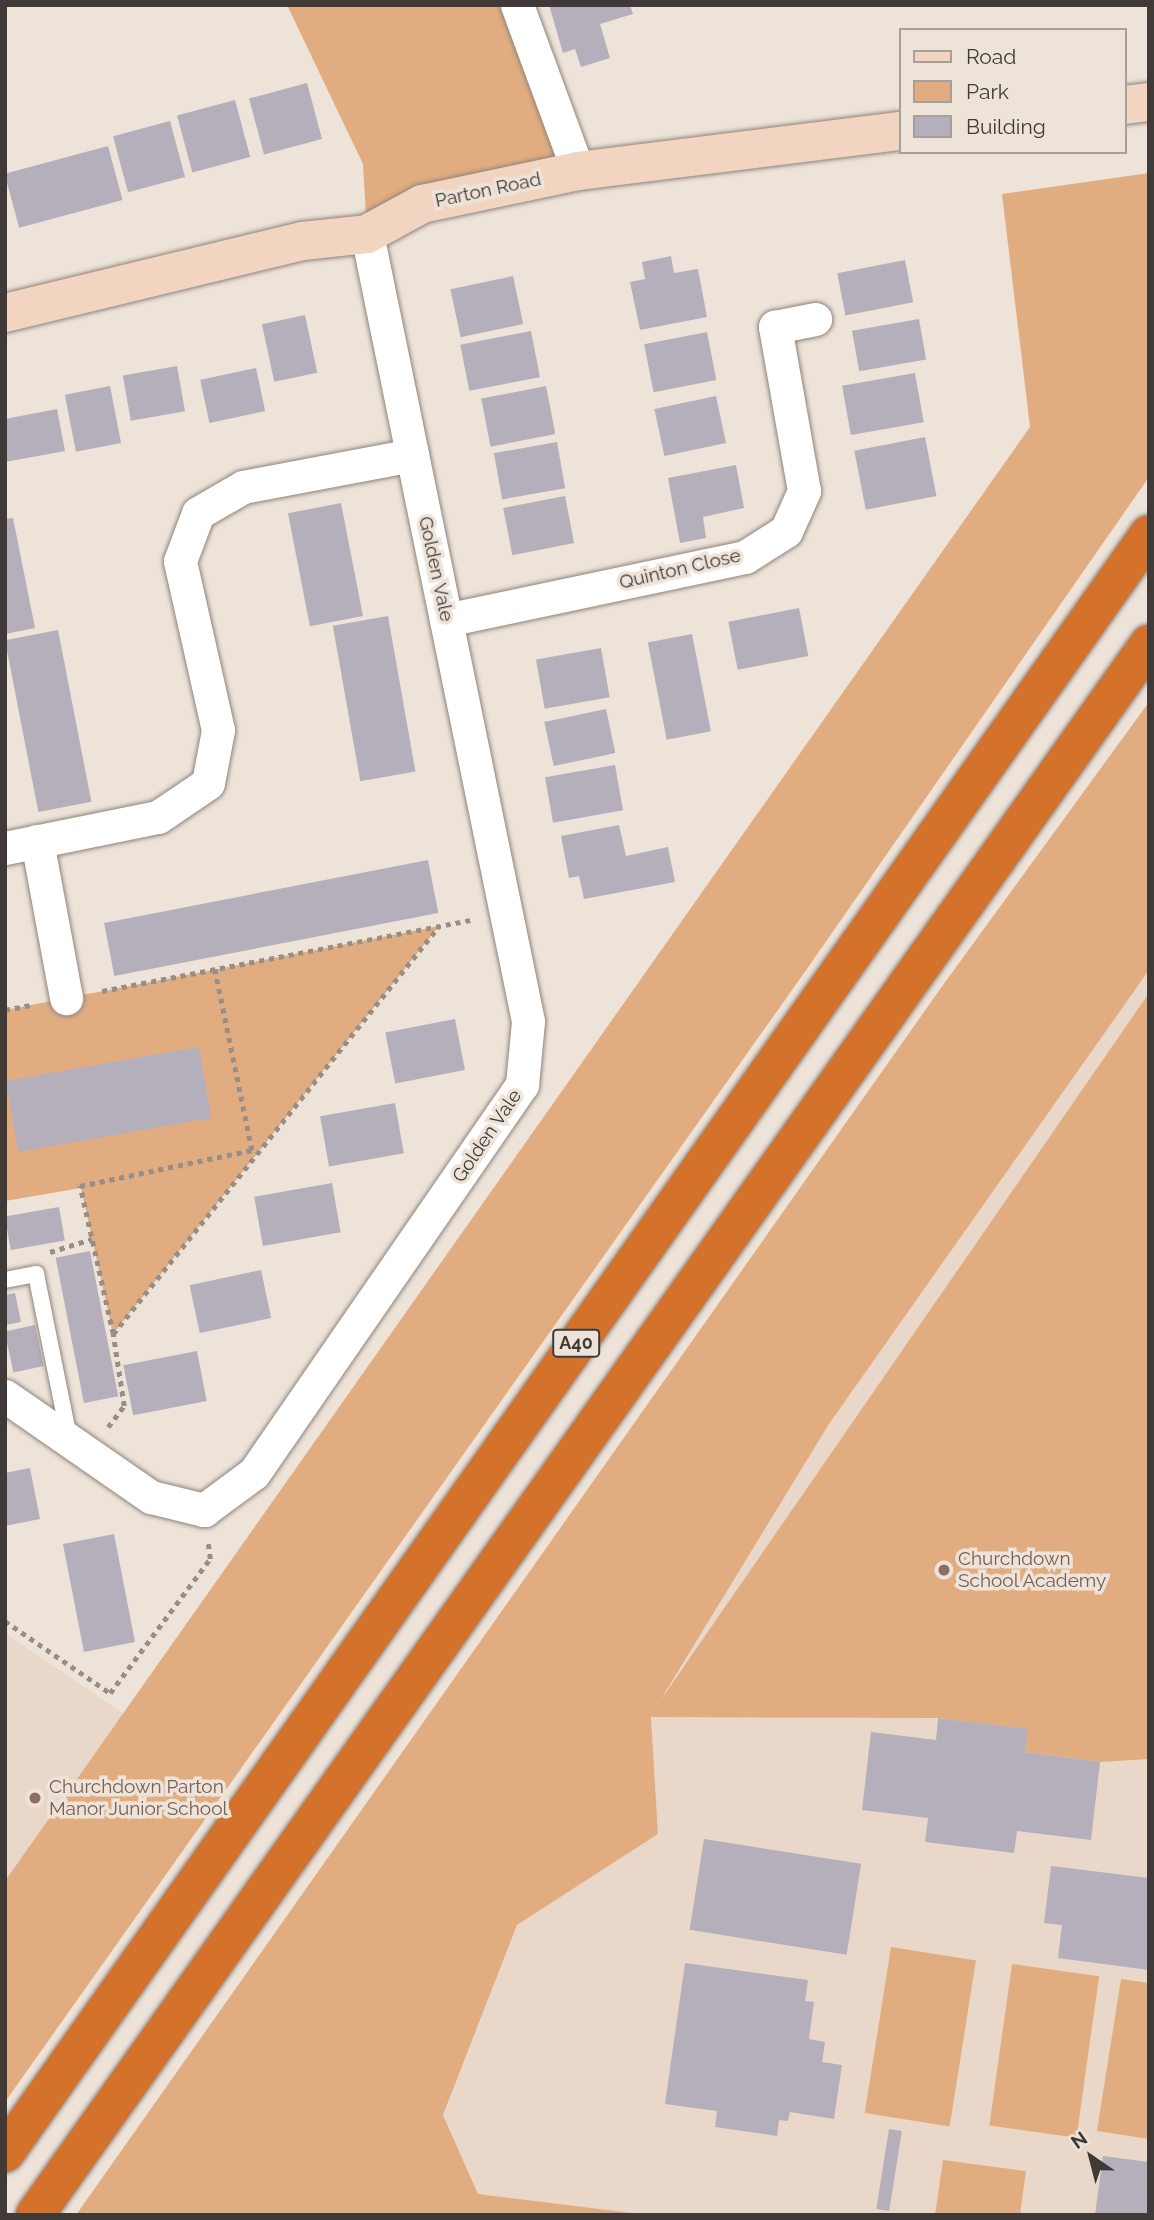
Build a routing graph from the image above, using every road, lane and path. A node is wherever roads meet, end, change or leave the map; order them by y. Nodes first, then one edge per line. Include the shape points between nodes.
1 (517, 5) edge
2 (1149, 102) edge
3 (1126, 105) edge
4 (898, 131) edge
5 (578, 172) junction
6 (367, 234) junction
7 (5, 313) edge
8 (815, 319) dead end
9 (412, 455) junction
10 (1149, 534) edge
11 (446, 620) junction
12 (1149, 644) edge
13 (37, 841) junction
14 (5, 848) edge
15 (506, 913) junction
16 (439, 926) junction
17 (215, 969) junction
18 (66, 998) junction
19 (5, 1010) edge
20 (252, 1150) junction
21 (253, 1158) junction
22 (92, 1239) junction
23 (36, 1274) junction
24 (5, 1280) edge
25 (113, 1334) junction
26 (5, 1396) edge
27 (78, 1447) junction
28 (204, 1510) junction
29 (5, 1621) edge
30 (5, 2153) edge
31 (35, 2215) edge

1 - 5 street
2 - 3 street
4 - 5 street, Parton Road
5 - 6 street, Parton Road via 422,204
6 - 7 street, Parton Road via 303,241
6 - 9 street, Golden Vale
8 - 11 street, Quinton Close via 775,327 804,491 786,531 745,557
9 - 11 street, Golden Vale
9 - 13 street via 243,487 198,513 180,561 218,730 208,783 158,817
10 - 30 highway, A40
11 - 15 street, Golden Vale
12 - 31 highway
13 - 14 street
13 - 18 street
15 - 16 path
15 - 28 street, Golden Vale via 528,1021 522,1086 254,1473
16 - 17 path
16 - 21 path
17 - 18 path
17 - 20 path
18 - 19 path
20 - 21 path
20 - 22 path via 80,1186
21 - 25 path
22 - 23 path via 51,1251
22 - 25 path
23 - 24 lane
23 - 27 lane
25 - 27 path via 124,1406
26 - 27 street
27 - 28 street via 151,1497
28 - 29 path via 210,1559 110,1693

